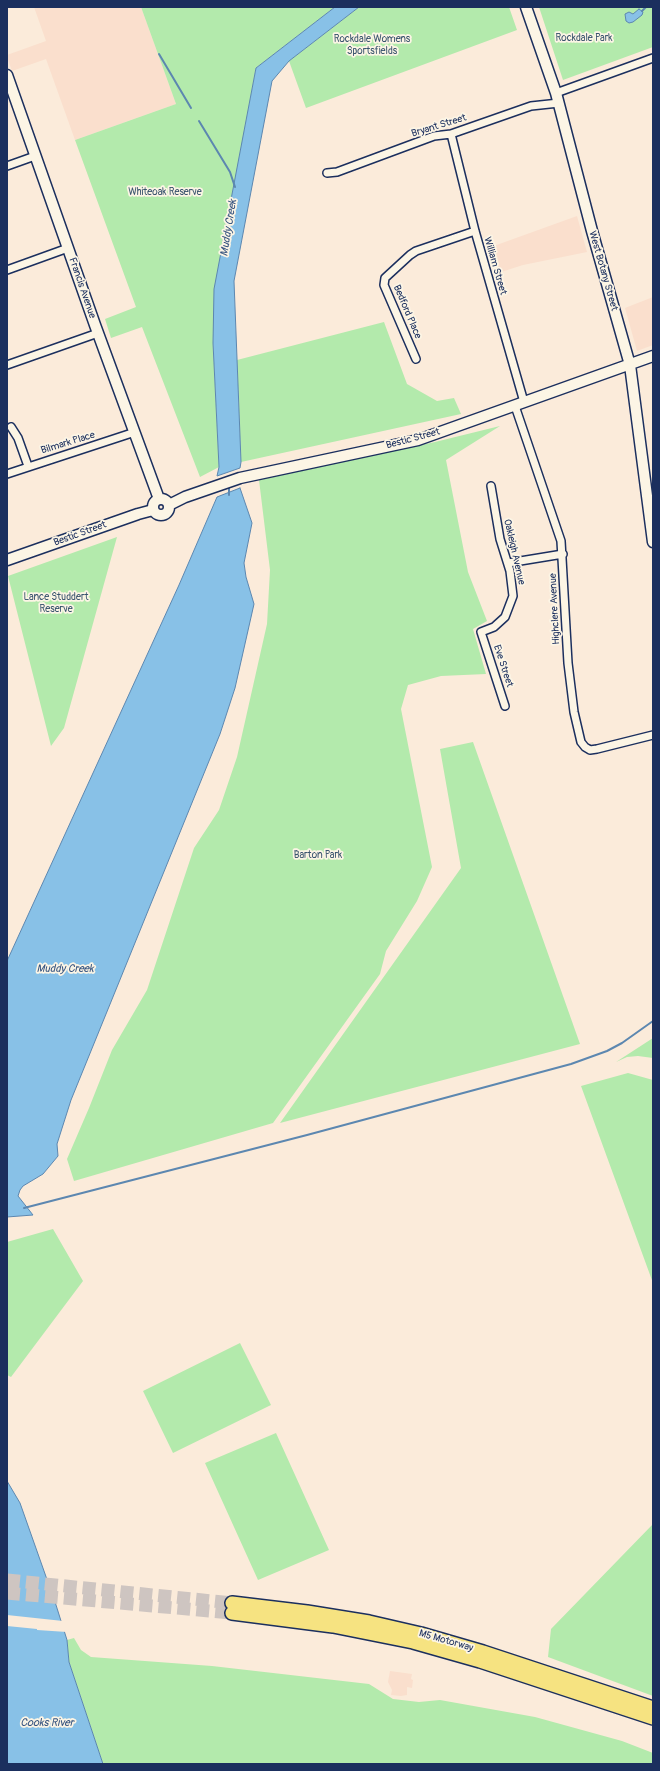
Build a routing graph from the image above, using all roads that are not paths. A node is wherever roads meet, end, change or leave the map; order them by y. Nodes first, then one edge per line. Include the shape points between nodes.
1 (526, 7) edge
2 (652, 61) edge
3 (7, 75) edge
4 (556, 92) junction
5 (558, 103) junction
6 (451, 134) junction
7 (35, 156) junction
8 (7, 166) edge
9 (327, 173) dead end
10 (475, 231) junction
11 (68, 248) junction
12 (7, 270) edge
13 (98, 333) junction
14 (653, 356) edge
15 (416, 359) dead end
16 (7, 365) edge
17 (630, 365) junction
18 (519, 404) junction
19 (11, 427) dead end
20 (135, 432) junction
21 (28, 466) junction
22 (7, 474) edge
23 (490, 486) dead end
24 (159, 499) junction
25 (169, 504) junction
26 (154, 510) junction
27 (653, 542) edge
28 (563, 554) junction
29 (7, 560) edge
30 (508, 563) junction
31 (481, 632) joint
32 (505, 706) dead end
33 (653, 736) edge
34 (232, 1608) tunnel mouth
35 (481, 1656) junction
36 (653, 1708) edge
37 (653, 1718) edge

1 - 4 main road, West Botany Street
2 - 4 street
3 - 7 main road, Francis Avenue
4 - 5 main road, West Botany Street
5 - 6 street, Bryant Street via 531,106
5 - 17 main road, West Botany Street
6 - 9 street, Bryant Street via 434,136
6 - 10 street, William Street
7 - 8 street
7 - 11 main road, Francis Avenue
10 - 15 street, Bedford Place via 416,251 385,278 384,285
10 - 18 street, William Street
11 - 12 street
11 - 13 main road, Francis Avenue
13 - 16 street
13 - 20 main road, Francis Avenue
14 - 17 main road, Bestic Street
17 - 18 main road, Bestic Street
17 - 27 main road, West Botany Street
18 - 25 main road, Bestic Street via 418,440 240,478
18 - 28 street, Highclere Avenue
19 - 21 street via 18,438
20 - 21 street, Bilmark Place
20 - 24 main road, Francis Avenue
21 - 22 street, Bilmark Place
23 - 30 street, Oakleigh Avenue via 500,539
24 - 25 main road
24 - 26 main road via 155,502
25 - 26 main road via 169,511 165,515 159,515
26 - 29 main road, Bestic Street
28 - 30 street
28 - 33 street, Highclere Avenue via 568,663 574,712 582,742 590,750
30 - 31 street, Oakleigh Avenue via 513,596 505,617 494,627
31 - 32 street, Eve Street
34 - 35 highway, M5 Motorway via 307,1612 363,1621 421,1634
35 - 36 highway, M5 Motorway
35 - 37 highway, M5 Motorway

